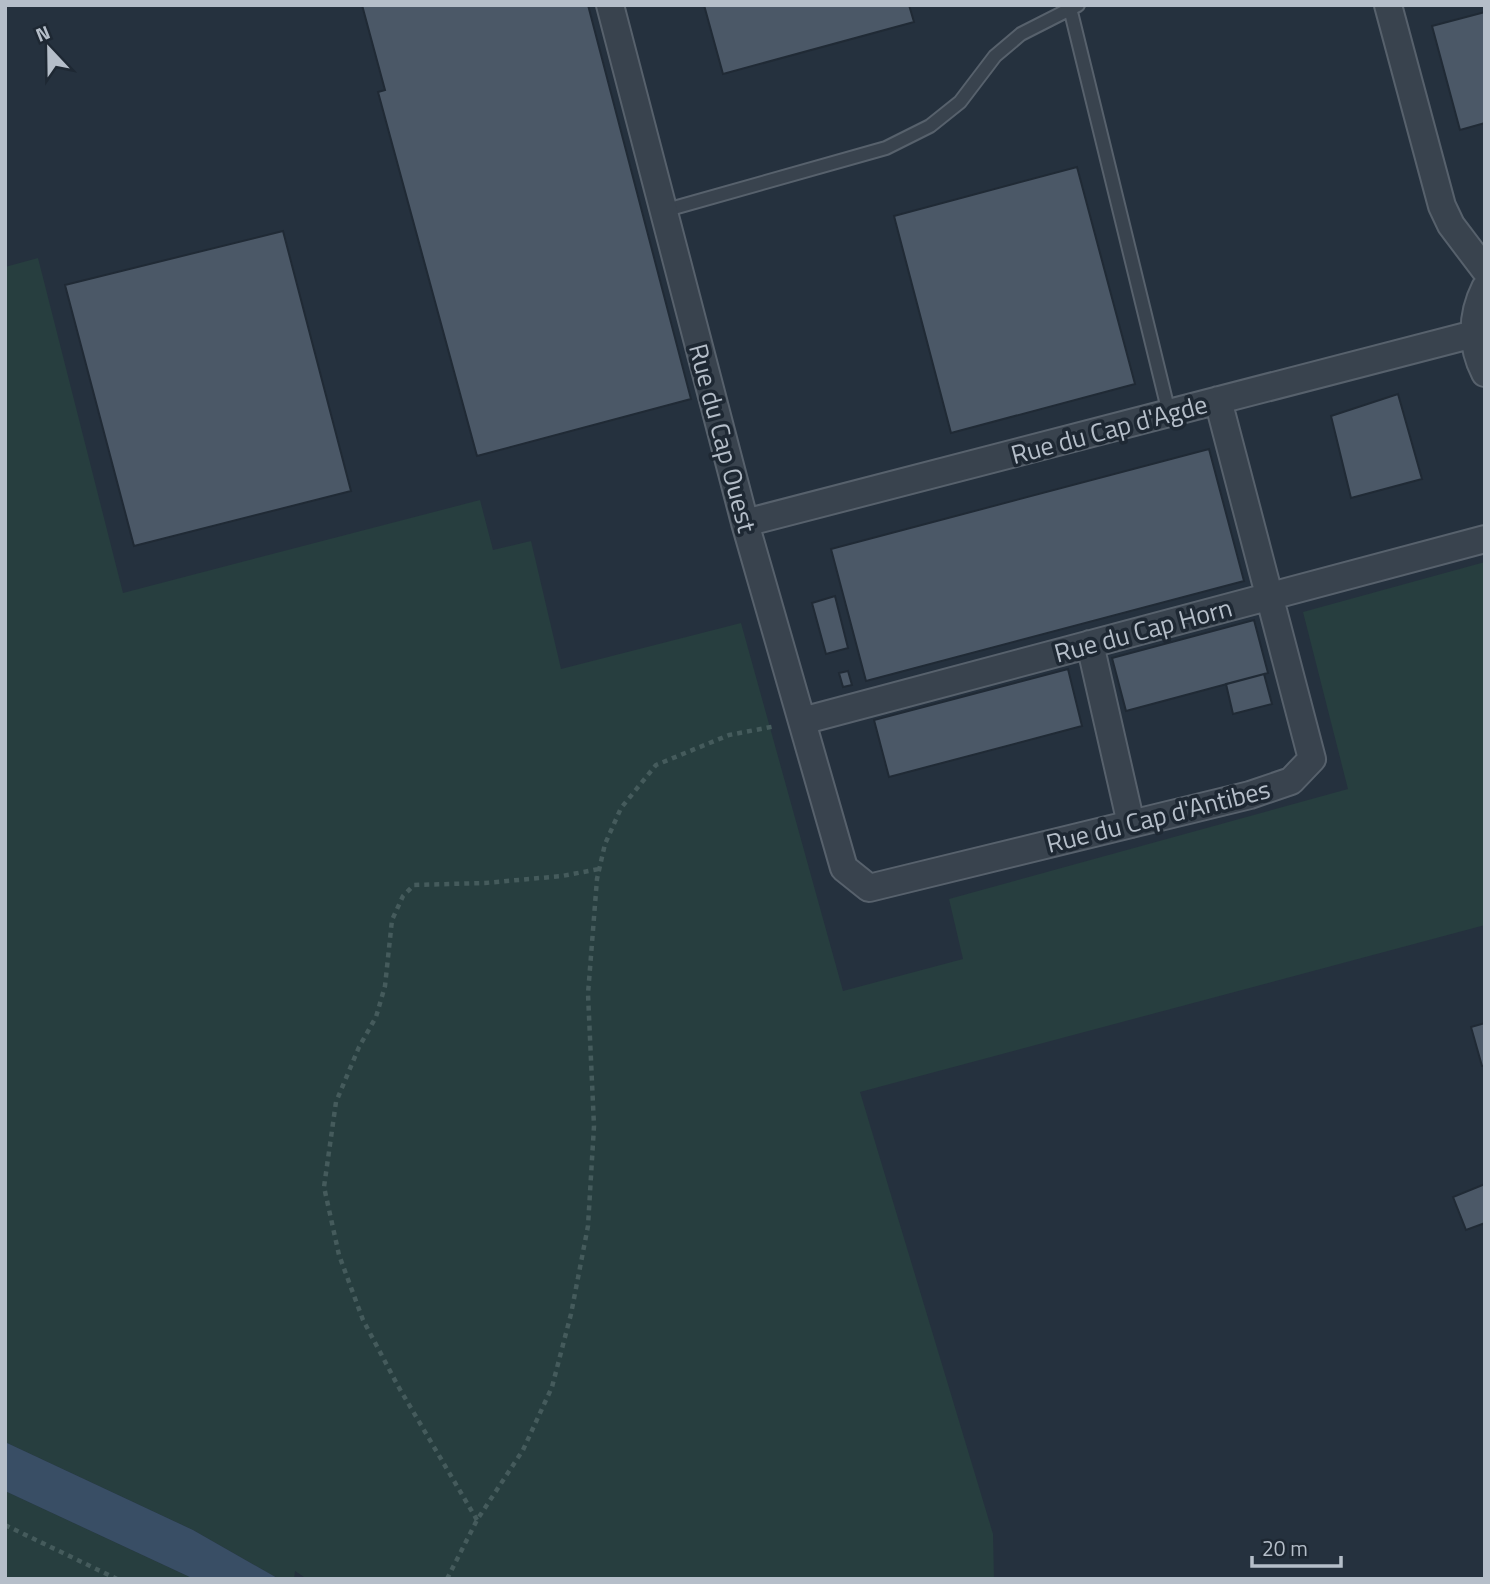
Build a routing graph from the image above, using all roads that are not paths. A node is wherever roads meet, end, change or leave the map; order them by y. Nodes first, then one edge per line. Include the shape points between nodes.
1 (610, 5) edge
2 (1388, 5) edge
3 (1074, 7) edge
4 (663, 211) junction
5 (1485, 270) edge
6 (1485, 288) edge
7 (1474, 334) junction
8 (1485, 373) edge
9 (1218, 400) junction
10 (1169, 413) junction
11 (745, 523) junction
12 (1485, 539) edge
13 (1270, 596) junction
14 (1090, 644) junction
15 (802, 721) junction
16 (1131, 824) junction
17 (844, 868) joint

1 - 4 street, Rue du Cap Ouest
2 - 5 street via 1442,206
3 - 4 lane via 1021,34 995,56 960,102 930,127 886,148
3 - 10 lane
4 - 11 street, Rue du Cap Ouest
6 - 7 street
7 - 8 street
7 - 9 street, Rue du Cap d'Agde
9 - 10 street, Rue du Cap d'Agde
9 - 13 street, Rue du Cap d'Antibes
10 - 11 street, Rue du Cap d'Agde
11 - 15 street, Rue du Cap Ouest
12 - 13 street, Rue du Cap Horn
13 - 14 street, Rue du Cap Horn
13 - 16 street, Rue du Cap d'Antibes via 1312,759 1291,781
14 - 15 street, Rue du Cap Horn
14 - 16 street
15 - 17 street, Rue du Cap Ouest
16 - 17 street, Rue du Cap d'Antibes via 869,888

